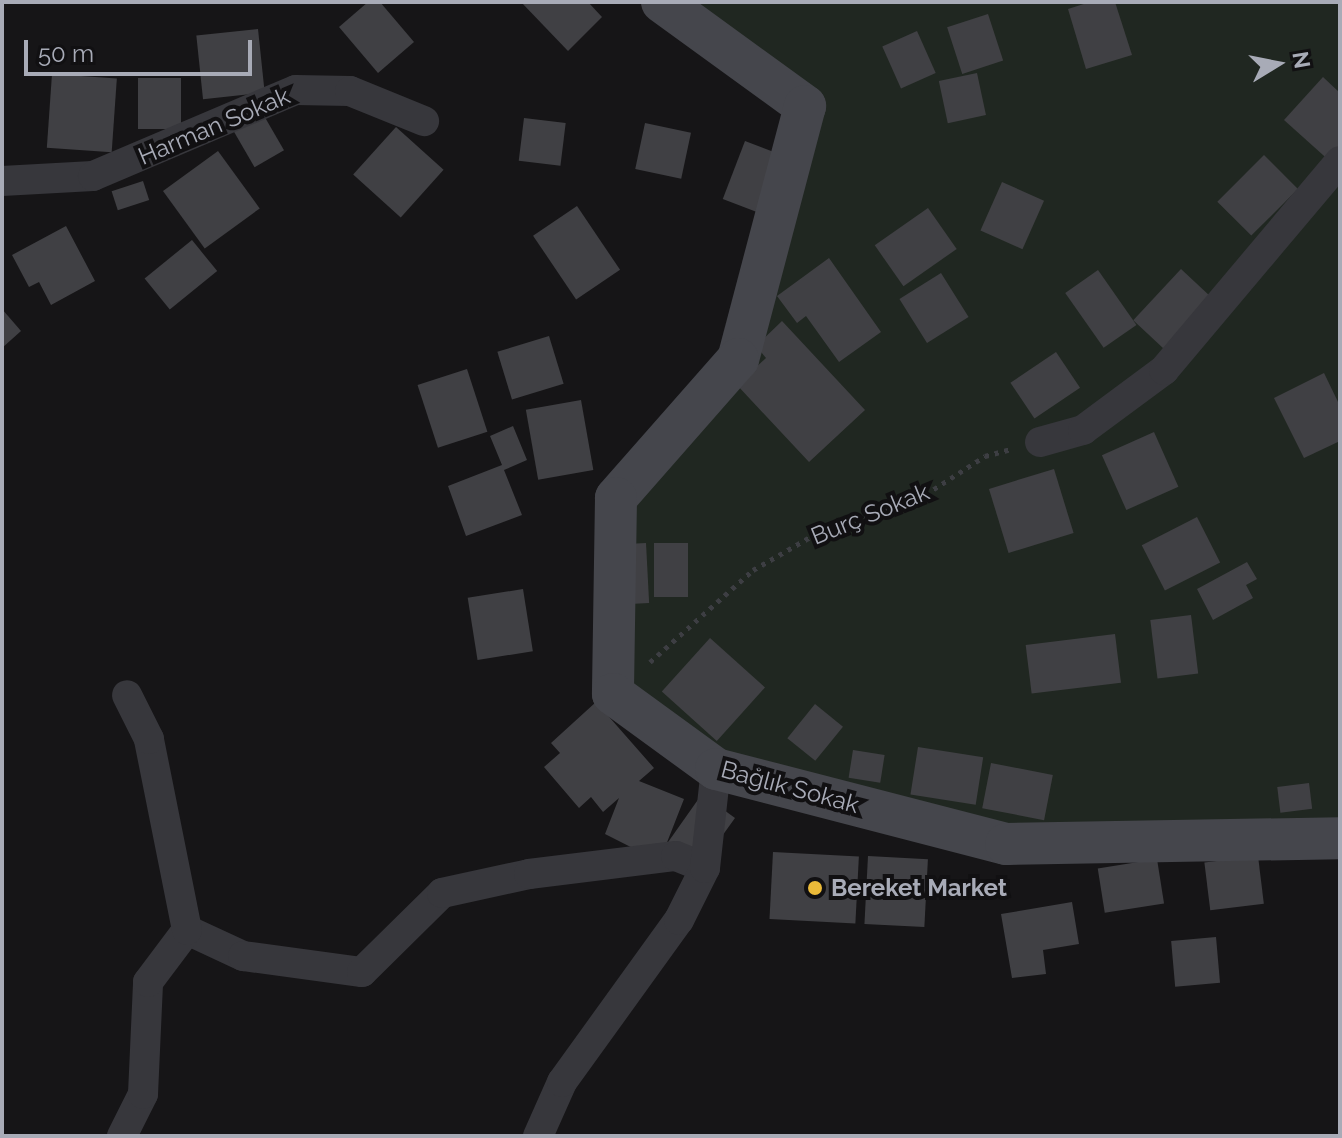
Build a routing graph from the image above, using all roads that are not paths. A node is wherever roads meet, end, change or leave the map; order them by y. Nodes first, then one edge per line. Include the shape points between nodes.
1 (662, 2) edge
2 (424, 121) dead end
3 (1340, 161) edge
4 (2, 181) edge
5 (1040, 442) road end
6 (127, 695) dead end
7 (716, 769) junction
8 (1340, 838) edge
9 (705, 868) junction
10 (187, 930) junction
11 (122, 1136) edge
12 (538, 1136) edge

1 - 7 street, Bağlık Sokak via 805,106 738,359 616,498 613,694
2 - 4 street, Harman Sokak via 350,91 296,90 93,176
3 - 5 street via 1164,370 1083,430
6 - 10 street via 149,739
7 - 8 street, Bağlık Sokak via 1006,844
7 - 9 street
9 - 10 street via 676,856 529,874 442,893 362,972 243,956
9 - 12 street via 679,920 562,1082
10 - 11 street via 148,982 143,1094

